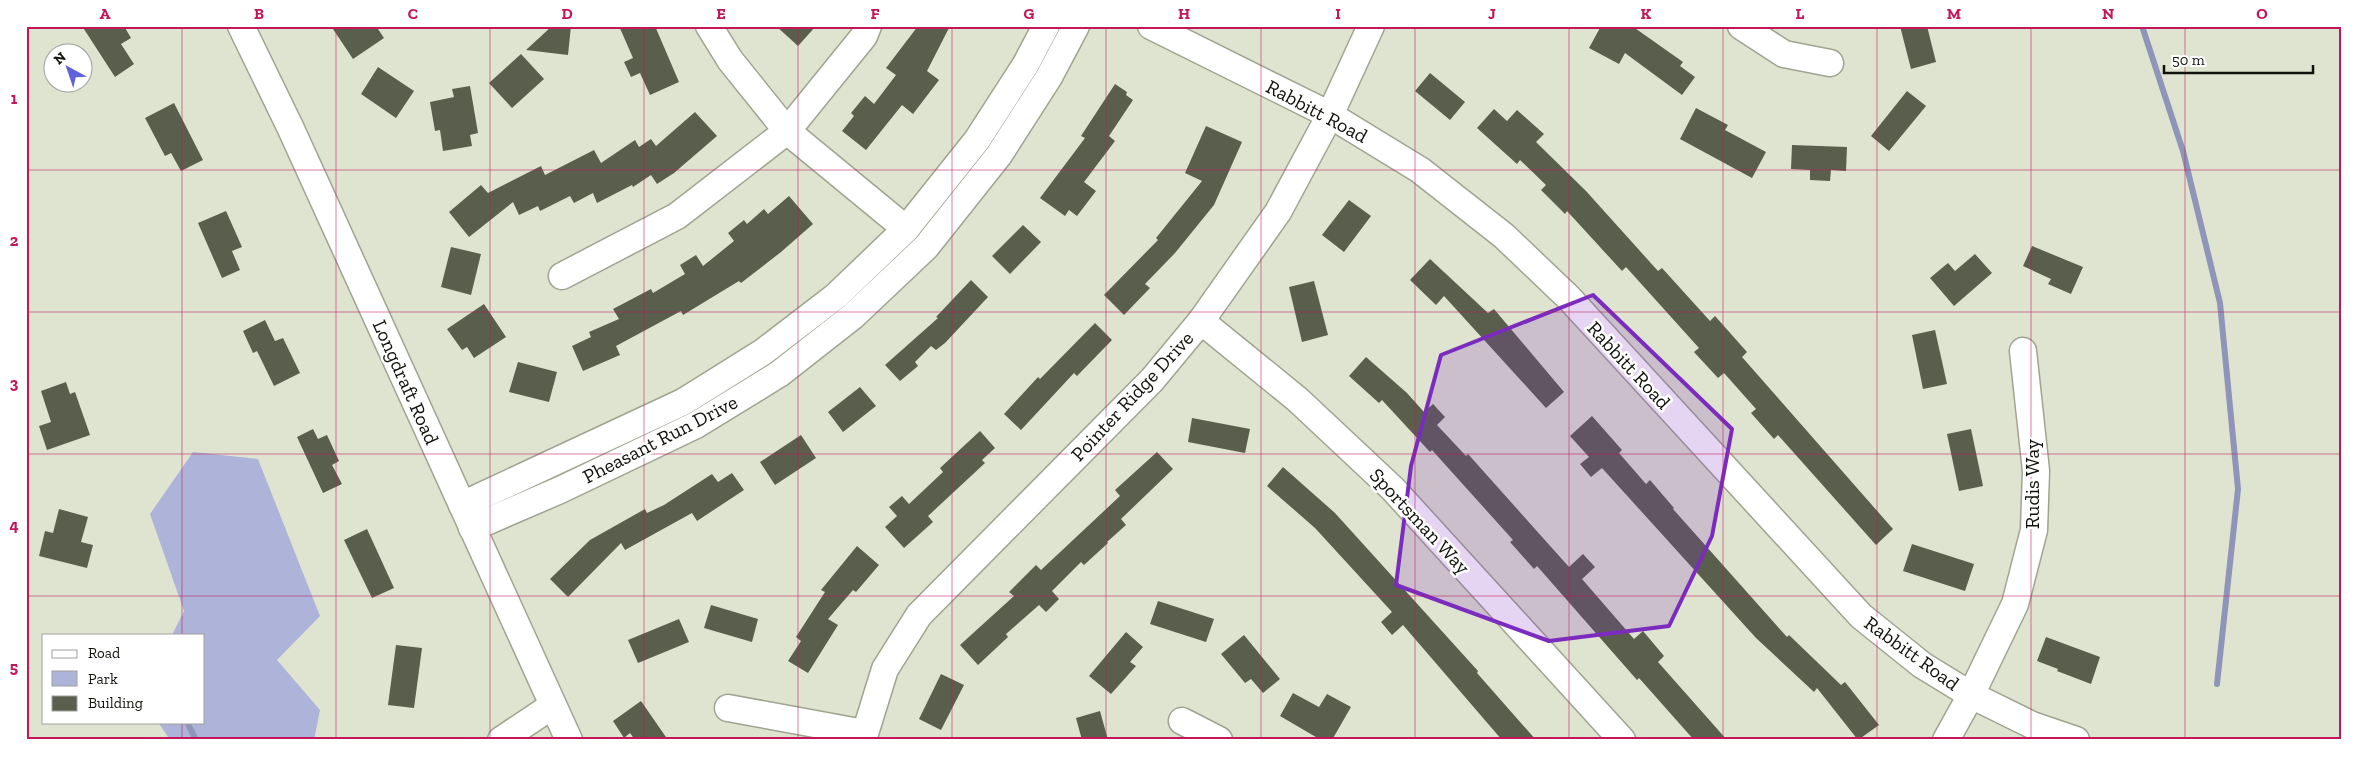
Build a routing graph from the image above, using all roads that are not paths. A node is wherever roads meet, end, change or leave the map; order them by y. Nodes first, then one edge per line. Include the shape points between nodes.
1 (241, 26) edge
2 (710, 26) edge
3 (868, 26) edge
4 (1046, 26) edge
5 (1076, 26) edge
6 (1151, 26) edge
7 (1371, 26) edge
8 (1741, 26) edge
9 (1830, 63) dead end
10 (1330, 115) junction
11 (788, 131) junction
12 (906, 229) junction
13 (562, 276) dead end
14 (1200, 321) junction
15 (2023, 352) dead end
16 (467, 516) junction
17 (1971, 695) junction
18 (552, 706) junction
19 (728, 708) dead end
20 (1182, 721) dead end
21 (864, 736) edge
22 (1614, 737) edge
23 (501, 740) edge
24 (569, 740) edge
25 (1219, 740) edge
26 (1946, 740) edge
27 (2076, 740) edge

1 - 16 street, Longdraft Road
2 - 11 street via 730,60
3 - 11 street via 864,36
4 - 12 street, Pheasant Run Drive via 1026,64 977,140
5 - 16 street, Pheasant Run Drive via 1049,77 1000,155 926,247 853,316 779,374 696,425 560,490
6 - 10 street, Rabbitt Road
7 - 10 street, Pointer Ridge Drive
8 - 9 street via 1784,54
10 - 14 street, Pointer Ridge Drive via 1278,212
10 - 17 street, Rabbitt Road via 1420,170 1504,236 1568,298 1861,616 1922,665
11 - 12 street
11 - 13 street via 676,216
12 - 16 street, Pheasant Run Drive via 836,296 763,352 683,402
14 - 21 street, Pointer Ridge Drive via 1152,380 919,615 885,669
14 - 22 street, Sportsman Way via 1297,400 1393,489
15 - 17 street, Rudis Way via 2036,471 2034,530 2015,604
16 - 18 street, Longdraft Road
17 - 26 street
17 - 27 street, Rabbitt Road via 2032,725
18 - 23 street
18 - 24 street, Longdraft Road
19 - 21 street
20 - 25 street

